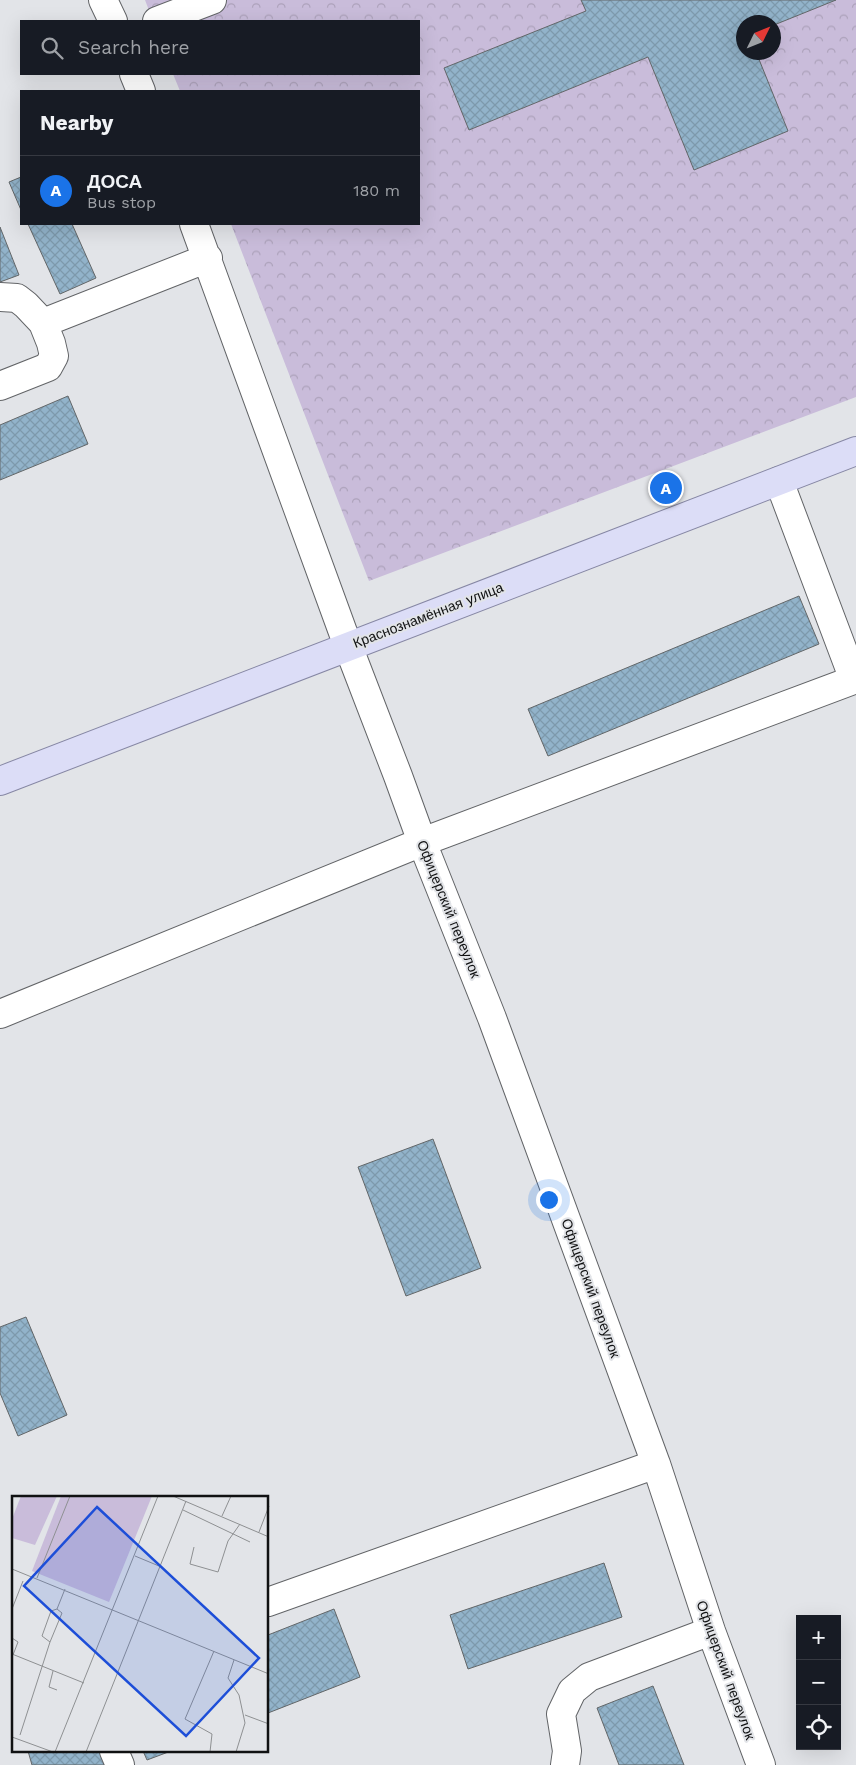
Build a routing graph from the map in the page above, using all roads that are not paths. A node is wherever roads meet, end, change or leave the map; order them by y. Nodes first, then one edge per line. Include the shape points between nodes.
1 (103, 0) edge
2 (212, 0) edge
3 (113, 20) edge
4 (160, 20) edge
5 (134, 75) edge
6 (141, 90) edge
7 (194, 225) edge
8 (208, 258) junction
9 (0, 297) edge
10 (43, 324) junction
11 (0, 386) edge
12 (856, 451) edge
13 (779, 481) junction
14 (348, 646) junction
15 (855, 680) edge
16 (0, 781) edge
17 (422, 842) junction
18 (0, 1014) edge
19 (656, 1464) junction
20 (269, 1602) edge
21 (711, 1631) junction
22 (114, 1752) edge
23 (120, 1765) edge
24 (565, 1765) edge
25 (761, 1765) edge

1 - 3 street
2 - 4 street
5 - 6 street
7 - 8 street, Офицерский переулок
8 - 10 street
8 - 14 street, Офицерский переулок
9 - 10 street via 17,298
10 - 11 street via 54,356 48,367
12 - 13 main road, Краснознамённая улица
13 - 14 main road, Краснознамённая улица
13 - 15 street
14 - 16 main road, Краснознамённая улица
14 - 17 street, Офицерский переулок
15 - 17 street
17 - 18 street
17 - 19 street, Офицерский переулок via 492,1018
19 - 20 street
19 - 21 street, Офицерский переулок
21 - 24 street via 589,1677 572,1691 561,1714 567,1751
21 - 25 street, Офицерский переулок
22 - 23 street

